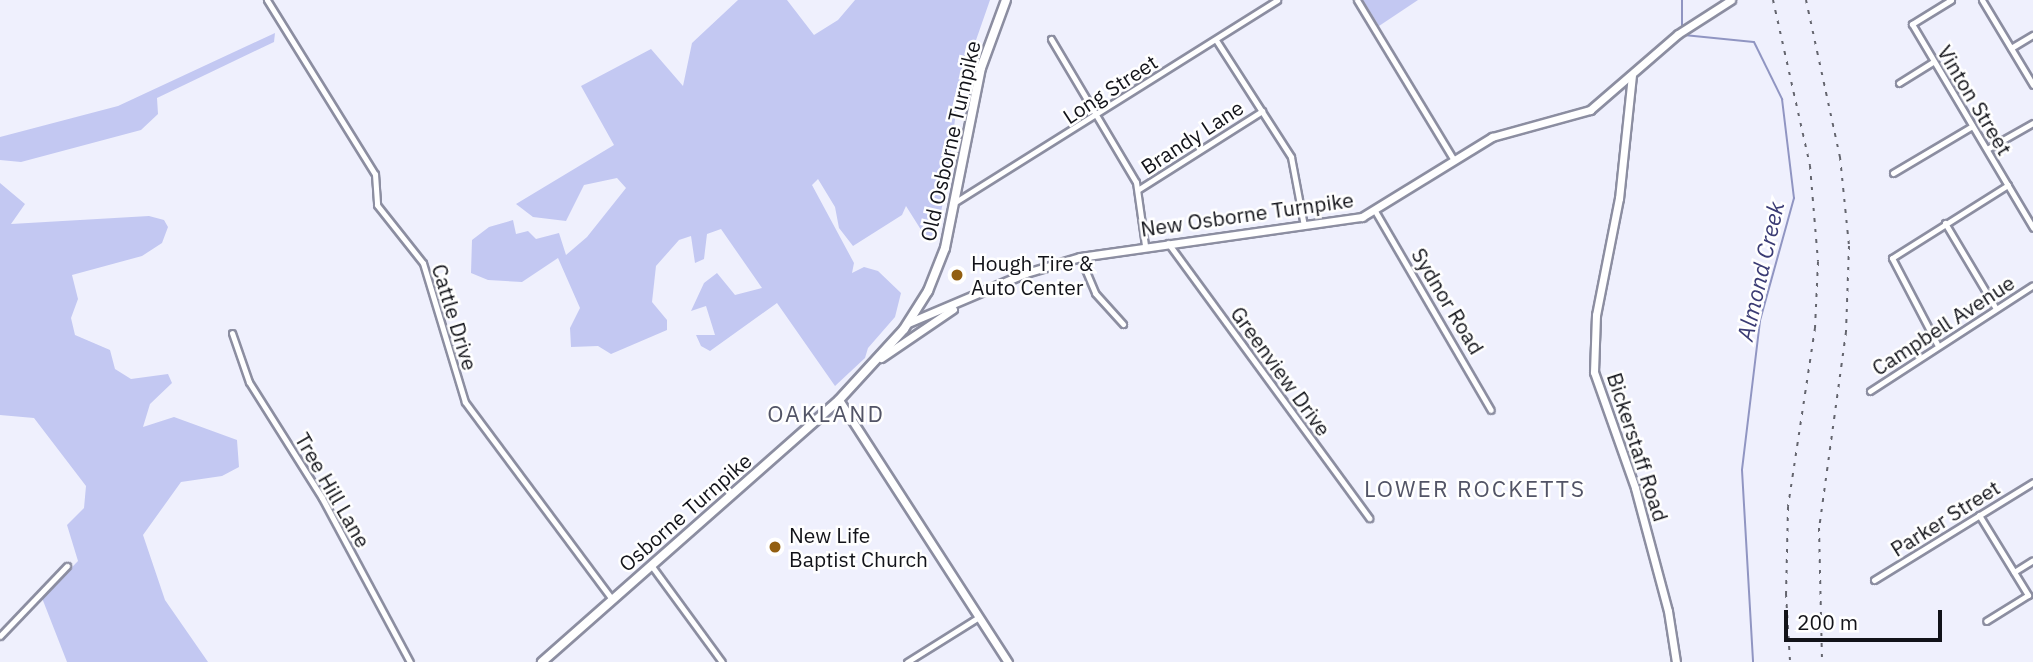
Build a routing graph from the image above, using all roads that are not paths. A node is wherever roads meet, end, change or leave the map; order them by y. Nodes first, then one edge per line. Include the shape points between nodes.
1 (267, 0) edge
2 (1006, 0) edge
3 (1278, 0) edge
4 (1357, 0) edge
5 (1731, 0) edge
6 (1951, 0) edge
7 (1982, 0) edge
8 (2033, 35) edge
9 (1051, 39) dead end
10 (1216, 40) junction
11 (2011, 48) junction
12 (1933, 62) junction
13 (1632, 75) junction
14 (1899, 83) dead end
15 (2033, 85) edge
16 (1262, 111) junction
17 (1096, 116) junction
18 (2033, 123) edge
19 (1972, 126) junction
20 (1987, 149) junction
21 (1454, 160) junction
22 (1893, 173) dead end
23 (2008, 185) junction
24 (1139, 189) junction
25 (957, 201) junction
26 (1375, 211) junction
27 (1945, 223) junction
28 (1304, 227) junction
29 (2033, 228) edge
30 (1168, 243) junction
31 (1145, 245) junction
32 (1080, 257) junction
33 (2033, 285) edge
34 (964, 302) junction
35 (919, 307) junction
36 (1995, 307) junction
37 (936, 314) junction
38 (908, 323) junction
39 (1123, 324) dead end
40 (232, 333) dead end
41 (1937, 344) junction
42 (881, 358) junction
43 (1870, 391) dead end
44 (839, 400) junction
45 (1491, 410) dead end
46 (2033, 482) edge
47 (1979, 515) junction
48 (1369, 518) dead end
49 (2033, 561) edge
50 (651, 565) junction
51 (66, 566) dead end
52 (2014, 572) junction
53 (1874, 580) dead end
54 (612, 599) junction
55 (979, 617) junction
56 (1986, 621) dead end
57 (0, 636) edge
58 (410, 662) edge
59 (542, 662) edge
60 (722, 662) edge
61 (907, 662) edge
62 (1008, 662) edge
63 (1676, 662) edge

1 - 54 street, Cattle Drive via 375,174 377,205 423,263 465,402
2 - 25 main road, Old Osborne Turnpike via 978,78
3 - 10 street, Long Street
4 - 21 street
5 - 13 street, New Osborne Turnpike via 1683,31
6 - 12 street, Vinton Street via 1912,24
7 - 11 street
8 - 11 street
9 - 17 street
10 - 16 street
10 - 17 street, Long Street
11 - 15 street
12 - 14 street
12 - 19 street, Vinton Street
13 - 21 street, New Osborne Turnpike via 1579,116 1503,132
13 - 63 street, Bickerstaff Road via 1619,198 1596,315 1594,372 1635,488 1668,611
16 - 24 street, Brandy Lane
16 - 28 street via 1297,171
17 - 24 street
17 - 25 street, Long Street
18 - 20 street
19 - 20 street, Vinton Street
19 - 22 street
20 - 23 street, Vinton Street
21 - 26 street, New Osborne Turnpike
23 - 27 street
23 - 29 street, Vinton Street
24 - 31 street
25 - 35 main road, Old Osborne Turnpike via 945,248
26 - 28 street, New Osborne Turnpike
26 - 45 street, Sydnor Road
27 - 36 street
27 - 41 street via 1892,258
28 - 30 street, New Osborne Turnpike
30 - 31 street, New Osborne Turnpike
30 - 48 street, Greenview Drive
31 - 32 street, New Osborne Turnpike
32 - 34 street, New Osborne Turnpike via 1026,273
32 - 39 street via 1095,293
33 - 36 street, Campbell Avenue
34 - 37 street, New Osborne Turnpike
34 - 42 street, New Osborne Turnpike
35 - 37 street
35 - 38 main road, Old Osborne Turnpike
36 - 41 street, Campbell Avenue
37 - 38 street, New Osborne Turnpike
38 - 42 main road, Old Osborne Turnpike
40 - 58 street, Tree Hill Lane via 249,382 322,498
41 - 43 street, Campbell Avenue
42 - 44 main road, Osborne Turnpike
44 - 50 main road, Osborne Turnpike
44 - 55 street
46 - 47 street, Parker Street
47 - 52 street
47 - 53 street, Parker Street
49 - 52 street
50 - 54 main road, Osborne Turnpike
50 - 60 street
51 - 57 street
52 - 56 street via 2028,595
54 - 59 main road, Osborne Turnpike
55 - 61 street
55 - 62 street

